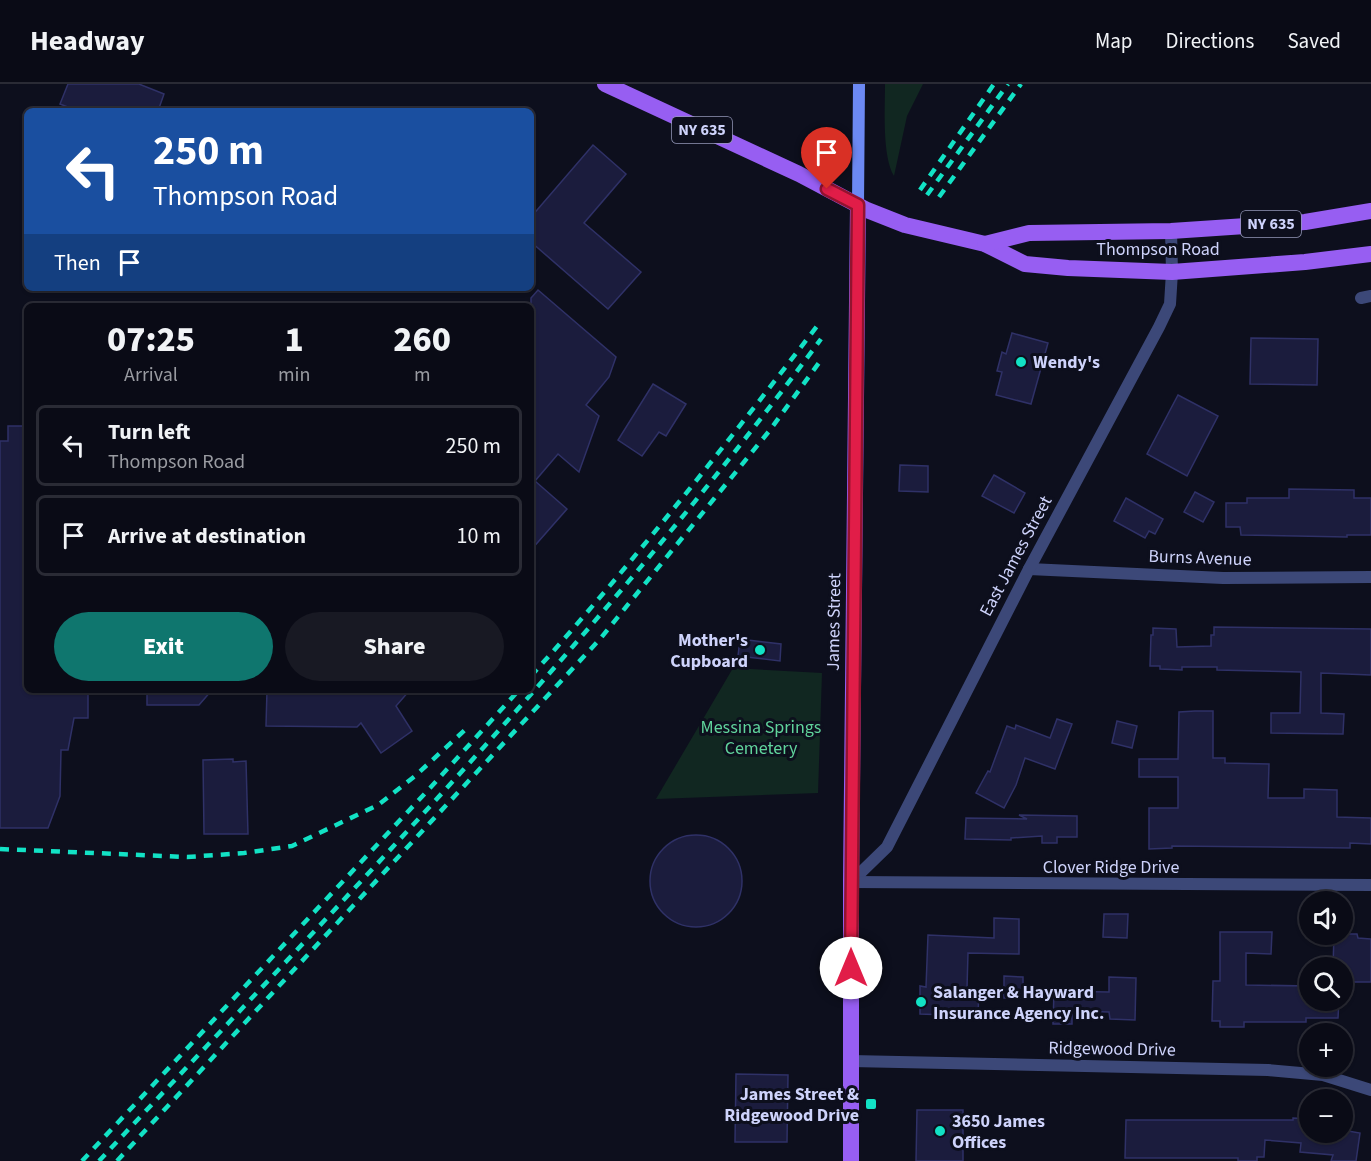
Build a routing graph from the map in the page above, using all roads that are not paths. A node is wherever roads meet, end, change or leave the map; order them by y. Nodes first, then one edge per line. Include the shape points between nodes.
1 (605, 84) edge
2 (859, 84) edge
3 (858, 205) junction
4 (1371, 211) edge
5 (1171, 231) junction
6 (985, 244) junction
7 (1371, 254) edge
8 (1172, 272) junction
9 (1029, 569) junction
10 (1371, 577) edge
11 (851, 882) junction
12 (1371, 885) edge
13 (851, 1061) junction
14 (1371, 1090) edge
15 (851, 1161) edge

1 - 3 main road, Thompson Road / NY 635
2 - 3 main road, James Street
3 - 6 main road, Thompson Road / NY 635 via 905,225
3 - 11 main road, James Street
4 - 5 main road, Thompson Road / NY 635 via 1305,222
5 - 6 main road, Thompson Road / NY 635 via 1029,233
5 - 8 street, East James Street
6 - 8 main road, Thompson Road / NY 635 via 1025,264
7 - 8 main road, Thompson Road / NY 635
8 - 9 street, East James Street via 1167,311
9 - 10 street, Burns Avenue via 1223,578
9 - 11 street, East James Street via 887,847
11 - 12 street, Clover Ridge Drive
11 - 13 main road, James Street
13 - 14 street, Ridgewood Drive via 1268,1070 1323,1075
13 - 15 main road, James Street

